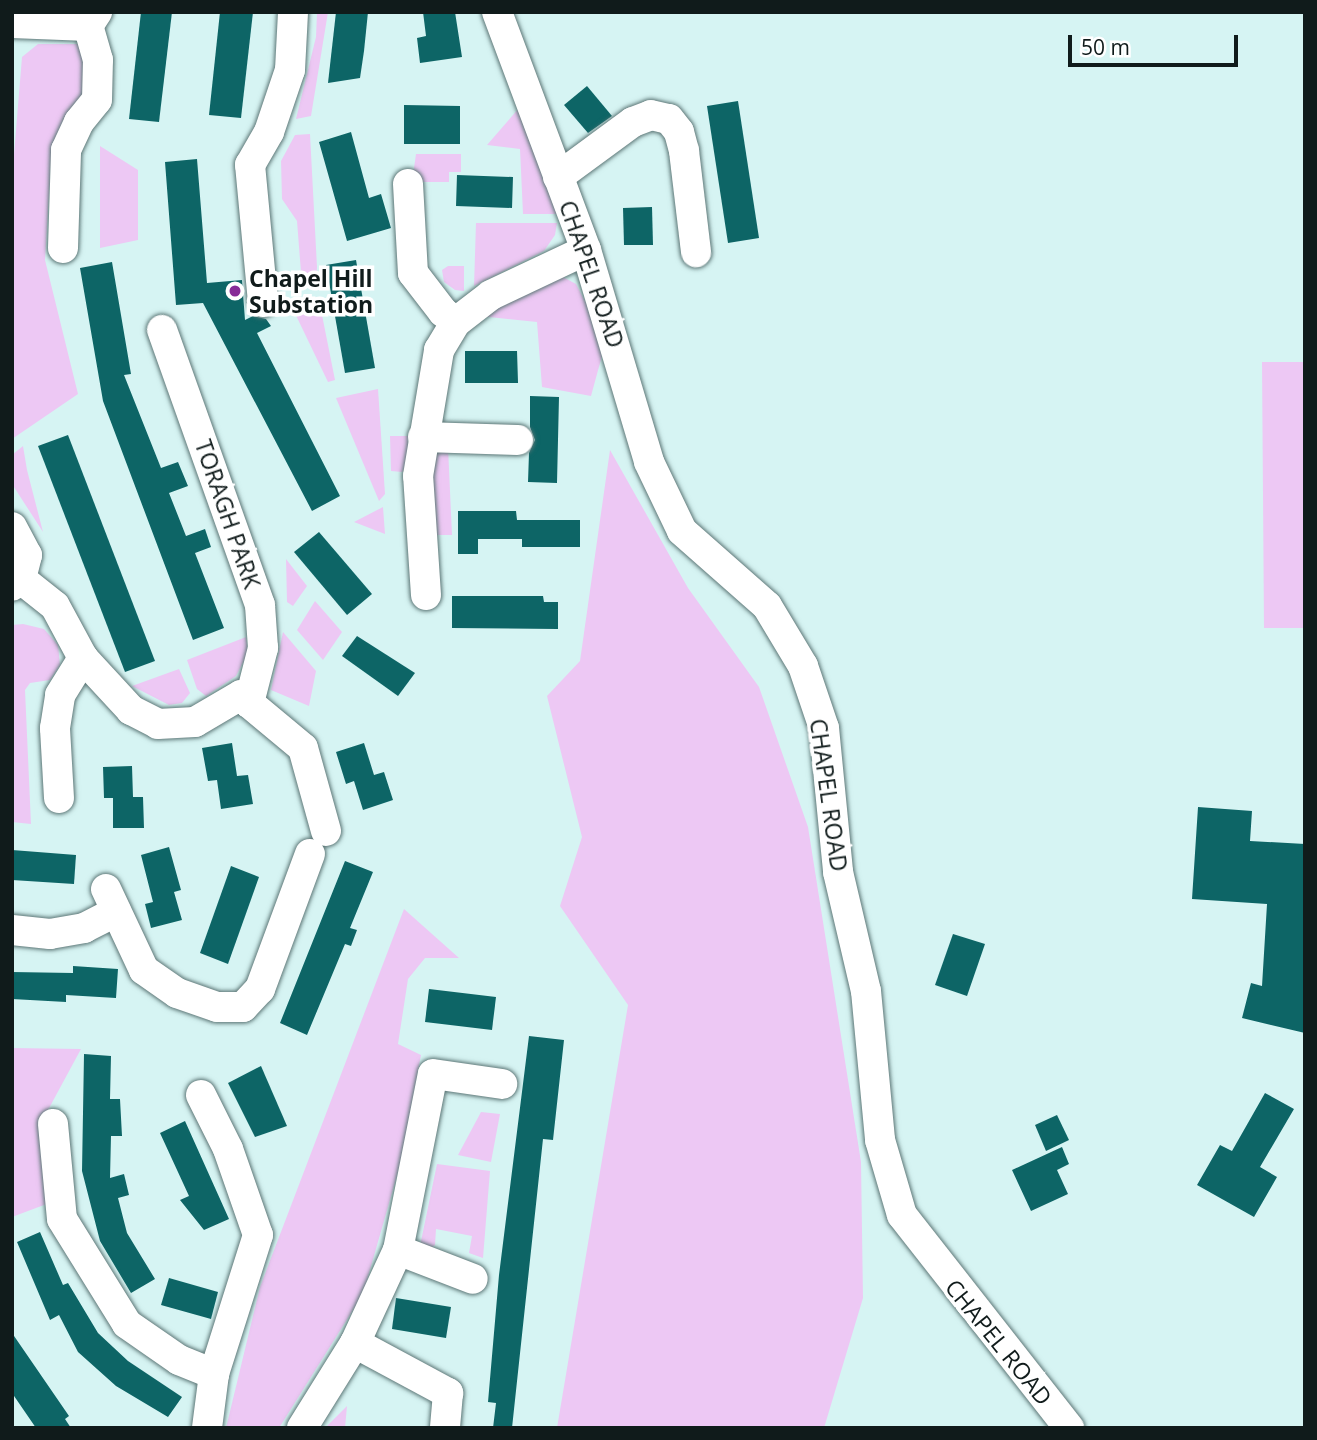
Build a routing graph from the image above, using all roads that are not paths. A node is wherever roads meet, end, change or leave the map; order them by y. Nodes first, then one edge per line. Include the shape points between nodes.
1 (293, 12) edge
2 (497, 12) edge
3 (92, 19) edge
4 (12, 23) edge
5 (558, 177) junction
6 (408, 184) dead end
7 (63, 248) dead end
8 (586, 250) junction
9 (696, 253) dead end
10 (263, 302) dead end
11 (456, 322) junction
12 (162, 330) dead end
13 (423, 437) junction
14 (518, 440) dead end
15 (12, 527) edge
16 (17, 583) edge
17 (426, 595) dead end
18 (83, 658) junction
19 (249, 703) junction
20 (59, 798) dead end
21 (12, 930) edge
22 (502, 1084) dead end
23 (201, 1096) dead end
24 (53, 1124) dead end
25 (398, 1250) junction
26 (473, 1279) dead end
27 (355, 1343) junction
28 (214, 1374) junction
29 (207, 1428) edge
30 (302, 1428) edge
31 (445, 1428) edge
32 (1069, 1428) edge

1 - 10 street via 290,70 270,132 250,164
2 - 5 street, CHAPEL ROAD
3 - 4 street
3 - 7 street via 97,100 79,122 66,150
5 - 8 street, CHAPEL ROAD
5 - 9 street via 633,122 651,115 669,119 679,132 684,151
6 - 11 street via 413,273
8 - 11 street via 491,295
8 - 32 street, CHAPEL ROAD via 649,462 682,531 767,606 803,666 824,728 838,872 866,991 880,1140 902,1214
11 - 13 street via 439,350
12 - 19 street, TORAGH PARK via 260,605 263,648
13 - 14 street
13 - 17 street via 418,476
15 - 16 street via 27,555
16 - 18 street via 55,606
18 - 19 street via 131,710 158,724 195,722 240,695
18 - 20 street via 60,695 55,728
19 - 21 street via 303,748 318,843 260,989 243,1007 218,1007 177,993 144,970 111,900 84,928
22 - 25 street via 433,1074
23 - 28 street via 228,1149 258,1235
24 - 28 street via 62,1219 127,1324 178,1360
25 - 26 street
25 - 27 street
27 - 30 street
27 - 31 street via 447,1393
28 - 29 street

